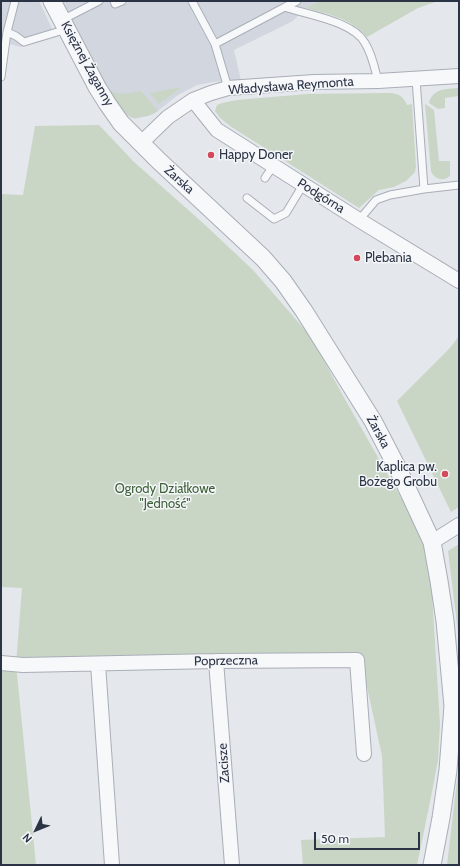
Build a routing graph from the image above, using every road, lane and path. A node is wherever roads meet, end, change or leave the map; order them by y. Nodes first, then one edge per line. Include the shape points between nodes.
1 (15, 1) edge
2 (52, 1) edge
3 (99, 1) edge
4 (114, 1) edge
5 (122, 1) edge
6 (192, 1) edge
7 (297, 1) edge
8 (285, 7) junction
9 (65, 24) junction
10 (7, 32) junction
11 (215, 44) junction
12 (3, 49) edge
13 (459, 76) edge
14 (1, 77) edge
15 (416, 79) junction
16 (378, 81) junction
17 (228, 88) junction
18 (193, 100) junction
19 (140, 144) junction
20 (273, 166) junction
21 (264, 178) dead end
22 (459, 184) edge
23 (303, 185) junction
24 (424, 190) junction
25 (247, 198) dead end
26 (359, 220) junction
27 (459, 281) edge
28 (459, 525) edge
29 (432, 542) junction
30 (216, 661) junction
31 (1, 663) edge
32 (98, 664) junction
33 (364, 754) dead end
34 (112, 865) edge
35 (232, 865) edge
36 (432, 865) edge

1 - 10 lane
2 - 9 street, Księżnej Żaganny
3 - 9 lane
4 - 5 lane via 115,4
6 - 11 lane
7 - 8 lane
8 - 11 lane
8 - 16 lane via 354,31 365,42
9 - 10 lane via 24,42
9 - 19 street, Księżnej Żaganny via 107,104
10 - 12 lane
11 - 17 lane
12 - 14 lane
13 - 15 street, Władysława Reymonta
15 - 16 street, Władysława Reymonta
15 - 24 lane
16 - 17 street, Władysława Reymonta
17 - 18 street, Władysława Reymonta
18 - 19 street, Władysława Reymonta via 168,117
18 - 20 street, Podgórna via 217,130
19 - 29 street, Żarska via 263,258 283,281 373,421
20 - 21 lane
20 - 23 street, Podgórna
22 - 24 lane
23 - 25 lane via 286,214 274,219
23 - 26 street, Podgórna
24 - 26 lane via 390,195 376,200
26 - 27 street, Podgórna
28 - 29 street
29 - 36 street, Żarska via 445,621 453,706 448,770
30 - 32 street, Poprzeczna
30 - 33 street, Poprzeczna via 357,660
30 - 35 street, Zacisze
31 - 32 street, Poprzeczna
32 - 34 street

